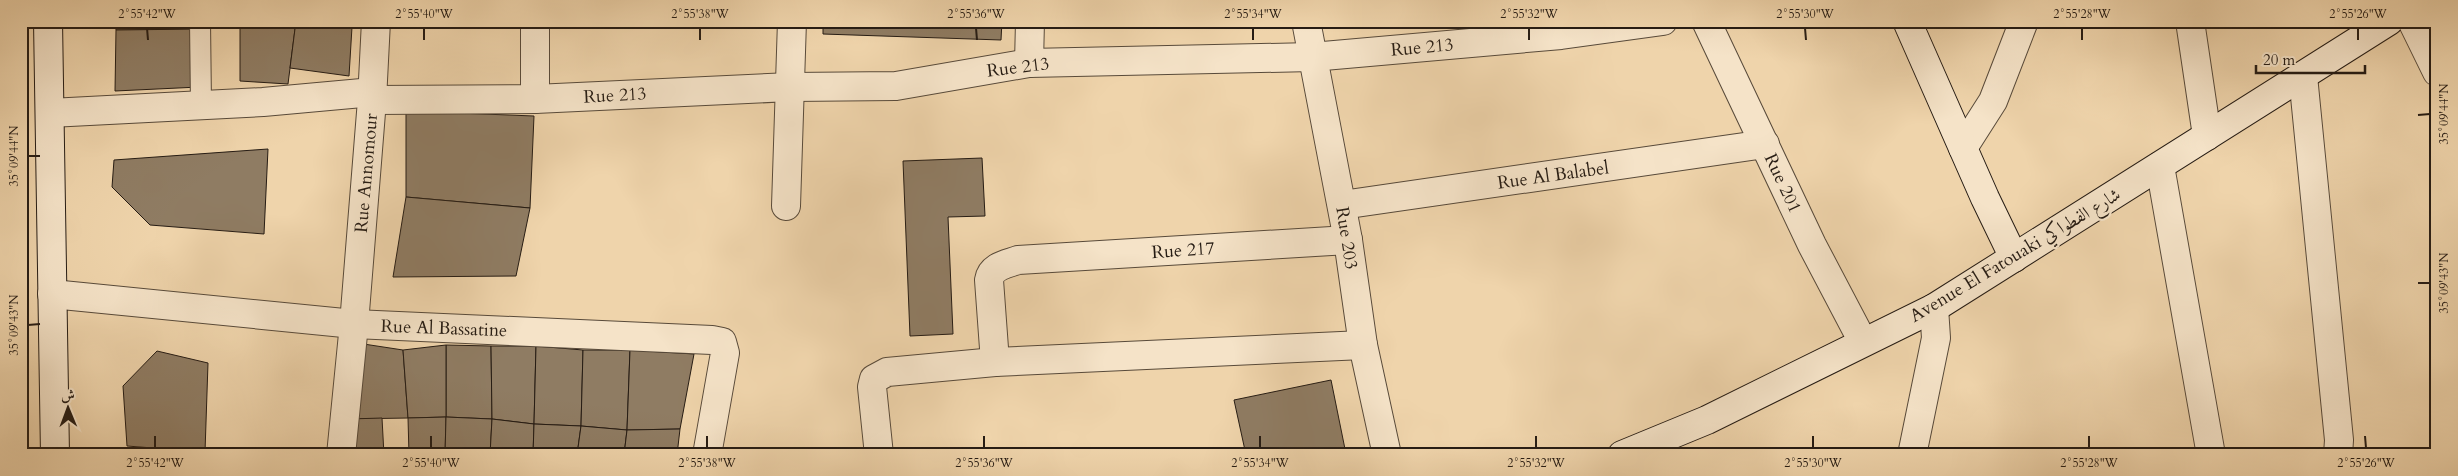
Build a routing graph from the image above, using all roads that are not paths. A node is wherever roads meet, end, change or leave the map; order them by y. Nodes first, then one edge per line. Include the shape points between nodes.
1 (48, 21) edge
2 (200, 21) edge
3 (376, 21) edge
4 (535, 21) edge
5 (792, 21) edge
6 (1030, 21) edge
7 (1306, 21) edge
8 (1663, 21) edge
9 (1706, 21) edge
10 (1907, 21) edge
11 (2024, 21) edge
12 (2190, 21) edge
13 (2389, 21) edge
14 (2412, 21) edge
15 (1312, 57) junction
16 (1029, 63) junction
17 (2437, 72) edge
18 (2303, 76) junction
19 (791, 87) junction
20 (372, 96) junction
21 (535, 99) junction
22 (201, 105) junction
23 (50, 113) junction
24 (2207, 136) junction
25 (1765, 144) junction
26 (1963, 148) junction
27 (2160, 166) junction
28 (1342, 205) junction
29 (786, 206) dead end
30 (1348, 240) junction
31 (2014, 258) junction
32 (52, 294) junction
33 (1934, 308) junction
34 (354, 324) junction
35 (1863, 342) junction
36 (1363, 345) junction
37 (995, 362) junction
38 (55, 455) edge
39 (341, 455) edge
40 (707, 455) edge
41 (879, 455) edge
42 (1387, 455) edge
43 (1622, 455) edge
44 (1912, 455) edge
45 (2210, 455) edge
46 (2338, 455) edge

1 - 23 street
2 - 22 lane
3 - 20 street, Rue Annomour
4 - 21 street
5 - 19 street
6 - 16 street
7 - 15 street, Rue 203
8 - 15 street, Rue 213 via 1561,35
9 - 25 street, Rue 201
10 - 26 street
11 - 26 street via 1993,101
12 - 24 street
13 - 18 street, Avenue El Fatouaki شارع الفطواكي
14 - 17 street
15 - 16 street, Rue 213
15 - 28 street, Rue 203
16 - 19 street, Rue 213 via 896,86
18 - 24 street, Avenue El Fatouaki شارع الفطواكي
18 - 46 street
19 - 21 street, Rue 213
19 - 29 street
20 - 21 street, Rue 213
20 - 22 street, Rue 213
20 - 34 street, Rue Annomour
22 - 23 street, Rue 213
23 - 32 street
24 - 27 street, Avenue El Fatouaki شارع الفطواكي
25 - 28 street, Rue Al Balabel
25 - 35 street, Rue 201 via 1812,245
26 - 31 street
27 - 31 street, Avenue El Fatouaki شارع الفطواكي
27 - 45 street
28 - 30 street, Rue 203
30 - 36 street, Rue 203
30 - 37 street, Rue 217 via 1018,260 998,266 989,276
31 - 33 street, Avenue El Fatouaki شارع الفطواكي
32 - 34 street, Rue Al Bassatine
32 - 38 street
33 - 35 street, Avenue El Fatouaki شارع الفطواكي
33 - 44 street via 1936,338
34 - 39 street, Rue Annomour
34 - 40 street, Rue Al Bassatine via 679,337 722,342 725,353
35 - 43 street, Avenue El Fatouaki شارع الفطواكي via 1707,420
36 - 37 street
36 - 42 street, Rue 203
37 - 41 street via 887,372 874,379 873,408

